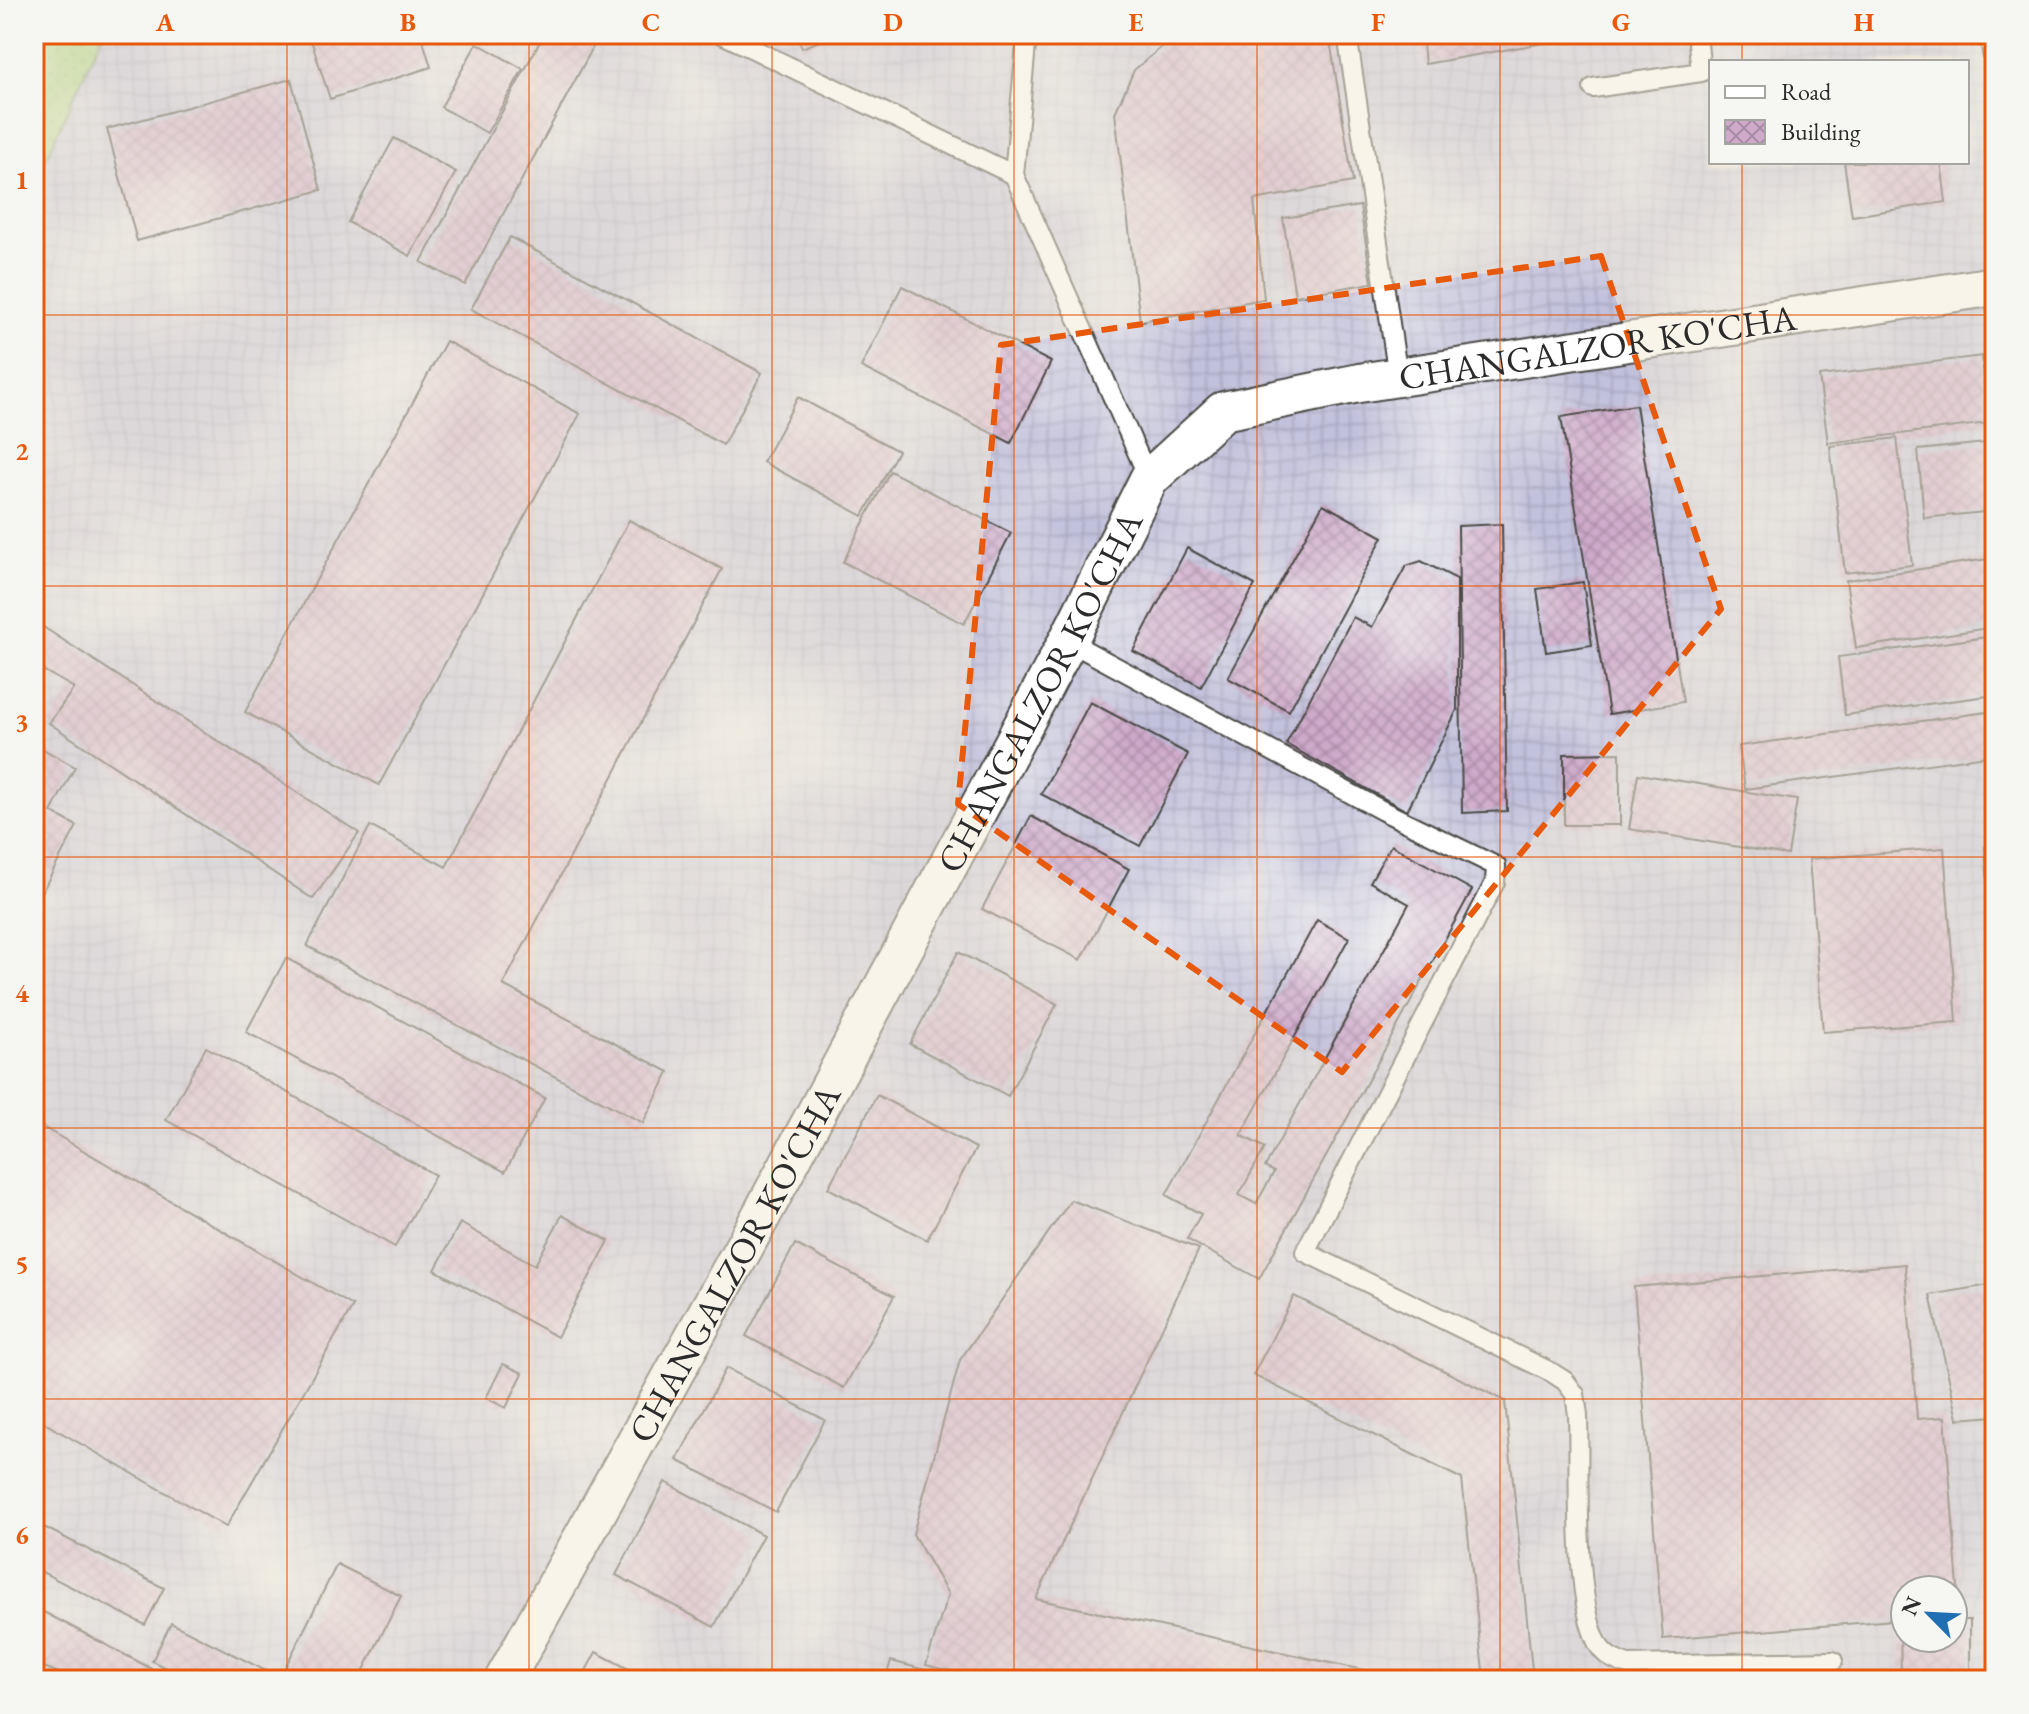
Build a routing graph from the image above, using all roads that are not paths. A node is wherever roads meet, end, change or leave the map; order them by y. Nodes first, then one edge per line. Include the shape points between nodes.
1 (722, 34) edge
2 (1027, 34) edge
3 (1347, 34) edge
4 (1697, 34) edge
5 (1989, 34) edge
6 (1995, 69) edge
7 (1593, 88) dead end
8 (1014, 175) junction
9 (1995, 286) edge
10 (1398, 377) junction
11 (1149, 479) junction
12 (1068, 641) junction
13 (1833, 1661) dead end
14 (504, 1680) edge

1 - 8 lane
2 - 8 lane
3 - 10 lane
4 - 7 lane via 1701,72
5 - 6 lane
8 - 11 lane
9 - 10 street, CHANGALZOR KO'CHA
10 - 11 street, CHANGALZOR KO'CHA via 1223,411
11 - 12 street, CHANGALZOR KO'CHA
12 - 13 lane via 1496,866 1495,882 1305,1252 1526,1359 1565,1381 1575,1394 1587,1606 1604,1653 1628,1665
12 - 14 street, CHANGALZOR KO'CHA via 760,1218

